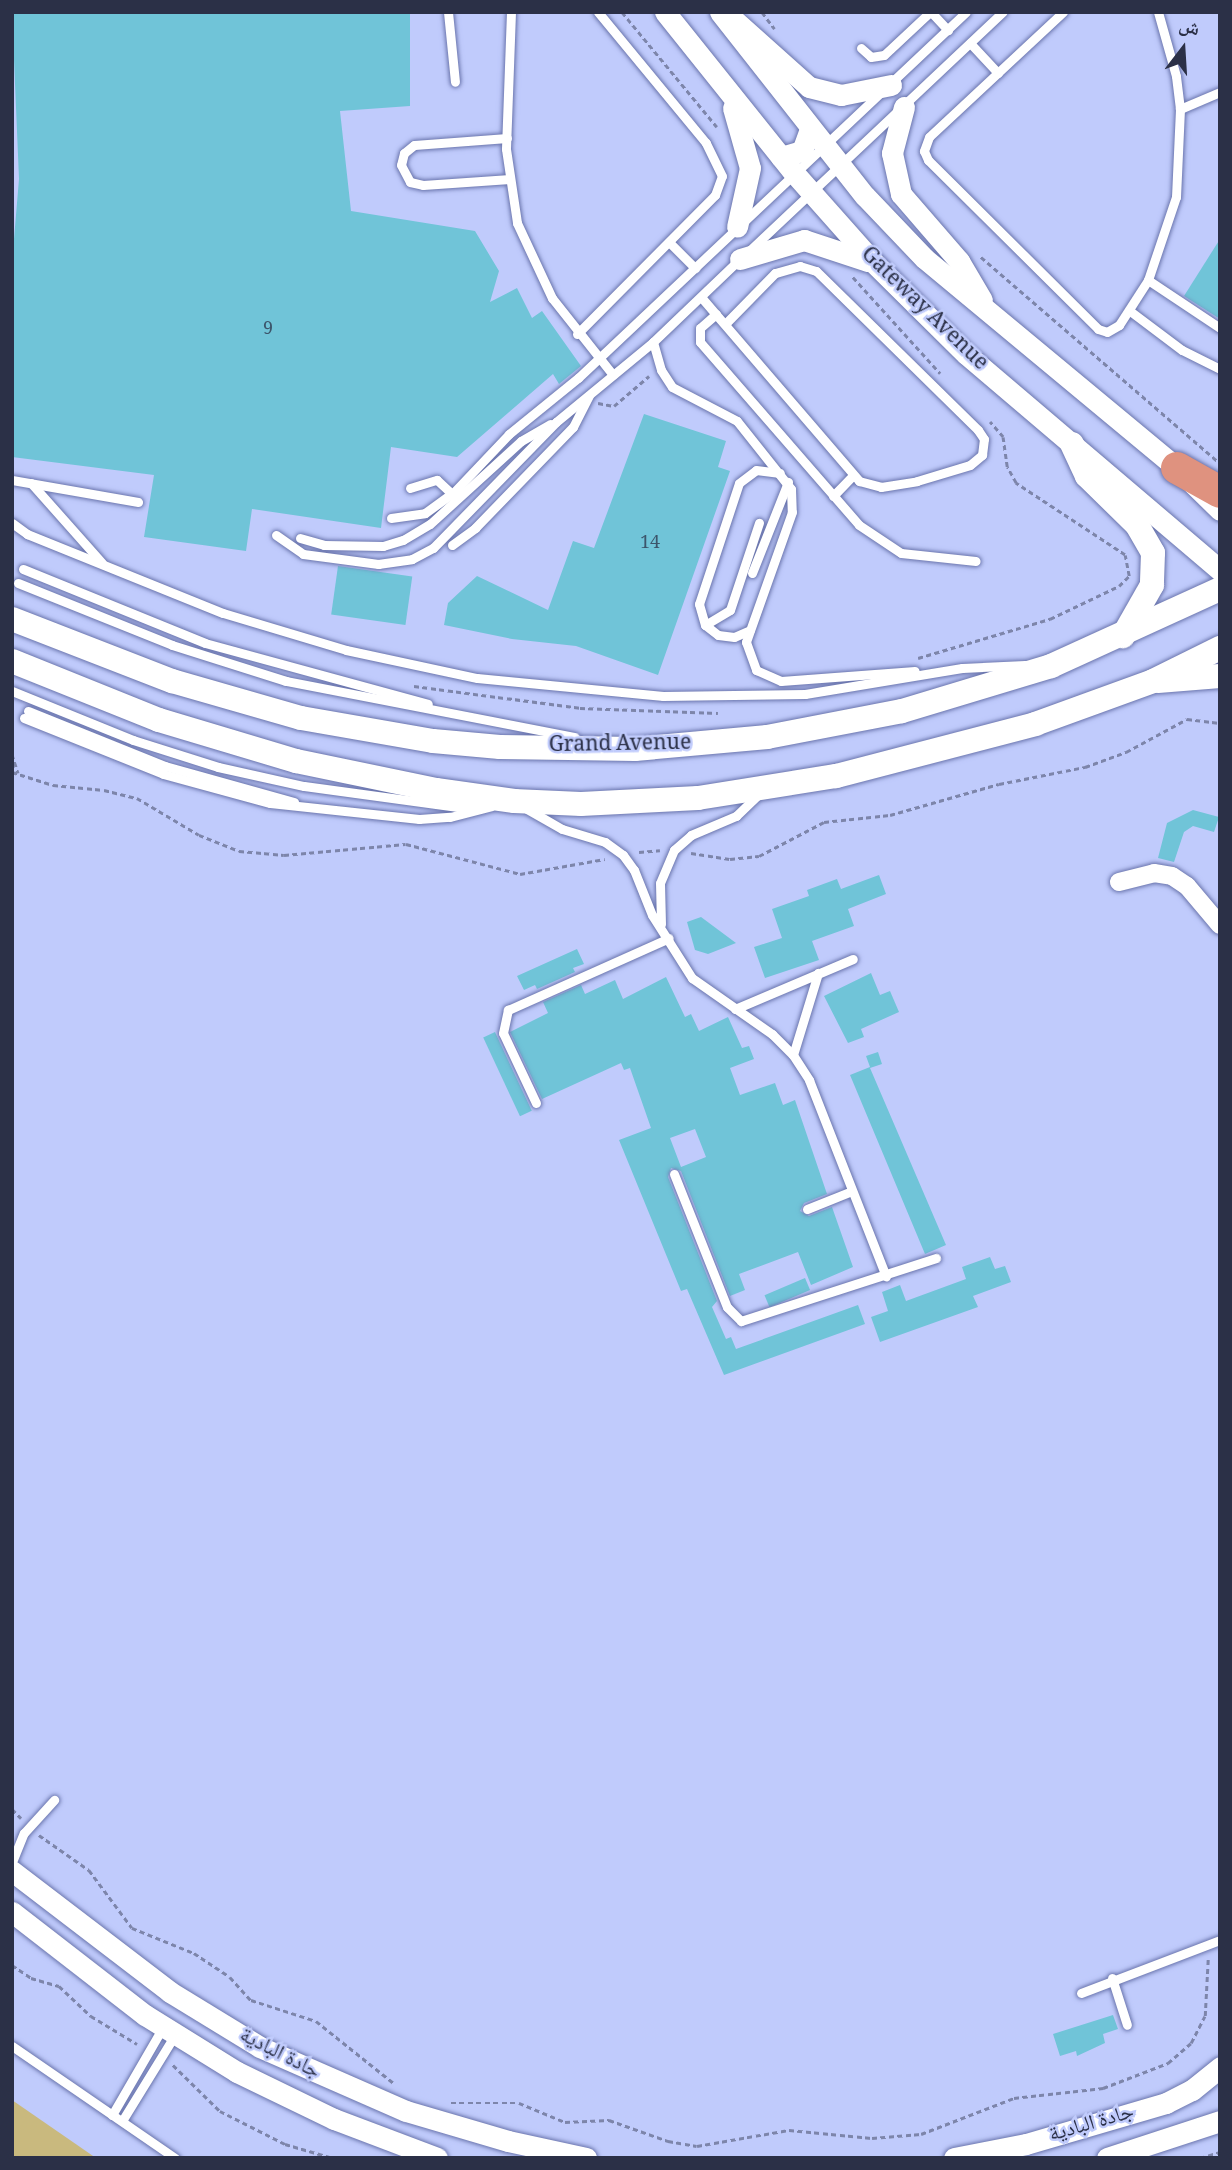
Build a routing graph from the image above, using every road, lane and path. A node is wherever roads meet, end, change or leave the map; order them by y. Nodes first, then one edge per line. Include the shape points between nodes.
1 (448, 12) edge
2 (511, 12) edge
3 (598, 12) edge
4 (622, 12) edge
5 (665, 12) edge
6 (721, 12) edge
7 (931, 12) edge
8 (966, 12) edge
9 (1003, 12) edge
10 (1063, 12) edge
11 (1158, 12) edge
12 (948, 30) junction
13 (970, 43) junction
14 (861, 48) dead end
15 (998, 73) junction
16 (455, 82) dead end
17 (891, 85) junction
18 (726, 90) junction
19 (1220, 92) edge
20 (904, 107) junction
21 (1180, 109) junction
22 (810, 129) junction
23 (720, 131) dead end
24 (507, 138) junction
25 (824, 147) junction
26 (781, 156) junction
27 (839, 166) junction
28 (795, 174) junction
29 (510, 179) junction
30 (810, 192) junction
31 (737, 227) junction
32 (669, 242) junction
33 (973, 250) dead end
34 (740, 259) junction
35 (874, 263) junction
36 (695, 268) junction
37 (845, 270) dead end
38 (1147, 280) junction
39 (701, 297) junction
40 (1129, 311) junction
41 (716, 314) junction
42 (990, 314) junction
43 (724, 324) junction
44 (1220, 328) edge
45 (577, 334) junction
46 (653, 342) junction
47 (598, 358) junction
48 (1220, 369) edge
49 (661, 370) junction
50 (613, 375) junction
51 (943, 375) dead end
52 (590, 394) junction
53 (980, 413) dead end
54 (556, 422) junction
55 (1073, 444) junction
56 (1220, 463) edge
57 (1177, 468) junction
58 (852, 476) junction
59 (786, 479) junction
60 (12, 480) edge
61 (31, 483) junction
62 (410, 488) dead end
63 (1220, 492) edge
64 (455, 496) junction
65 (833, 496) junction
66 (138, 502) dead end
67 (1220, 510) edge
68 (391, 518) dead end
69 (12, 523) edge
70 (759, 523) dead end
71 (276, 535) dead end
72 (300, 538) dead end
73 (452, 545) dead end
74 (976, 561) dead end
75 (104, 565) junction
76 (23, 569) dead end
77 (1220, 570) edge
78 (752, 573) dead end
79 (18, 583) dead end
80 (1220, 589) edge
81 (12, 619) edge
82 (705, 625) junction
83 (750, 630) junction
84 (1123, 636) junction
85 (1220, 648) edge
86 (906, 660) dead end
87 (12, 661) edge
88 (1051, 666) junction
89 (962, 668) junction
90 (1220, 676) edge
91 (1153, 681) junction
92 (12, 691) edge
93 (26, 715) dead end
94 (542, 731) junction
95 (635, 749) junction
96 (12, 754) edge
97 (18, 773) dead end
98 (762, 790) junction
99 (510, 800) junction
100 (481, 810) junction
101 (1119, 882) dead end
102 (660, 924) junction
103 (1220, 925) edge
104 (669, 938) junction
105 (853, 959) dead end
106 (818, 973) junction
107 (735, 1009) junction
108 (793, 1055) junction
109 (536, 1103) dead end
110 (674, 1174) dead end
111 (852, 1191) junction
112 (807, 1209) dead end
113 (936, 1258) dead end
114 (886, 1276) junction
115 (54, 1800) dead end
116 (12, 1809) edge
117 (29, 1827) junction
118 (12, 1862) edge
119 (12, 1871) edge
120 (12, 1912) edge
121 (1220, 1940) edge
122 (1208, 1953) dead end
123 (1112, 1978) junction
124 (1081, 1993) dead end
125 (1127, 2025) dead end
126 (169, 2031) junction
127 (12, 2046) edge
128 (1220, 2067) edge
129 (404, 2088) dead end
130 (446, 2102) dead end
131 (112, 2115) junction
132 (122, 2121) junction
133 (1220, 2121) edge
134 (1220, 2152) edge
135 (175, 2158) edge
136 (437, 2158) edge
137 (586, 2158) edge
138 (954, 2158) edge
139 (1107, 2158) edge
140 (1200, 2158) edge

1 - 16 lane
2 - 24 lane
3 - 32 lane via 719,162 722,176 715,195
4 - 23 path
5 - 18 street, Gateway Avenue
6 - 17 street via 758,37 790,74 808,87 841,95
6 - 22 street, Gateway Avenue
7 - 12 lane
7 - 14 lane via 880,57 871,57
8 - 12 lane
9 - 13 lane
10 - 15 lane
11 - 21 lane via 1177,76
12 - 17 lane
13 - 15 lane
13 - 20 lane
15 - 40 lane via 929,137 924,146 928,160 1098,329 1116,329
17 - 25 lane
18 - 26 street, Gateway Avenue
18 - 31 street via 750,168
19 - 21 lane
20 - 27 lane
20 - 42 street via 892,153 901,194 959,261
21 - 38 lane via 1175,197
22 - 25 street, Gateway Avenue
22 - 26 street via 802,151
24 - 29 lane
24 - 29 lane via 414,145 404,153 401,165 405,177 423,186
25 - 27 street, Gateway Avenue
25 - 28 lane
26 - 28 street, Gateway Avenue
27 - 30 lane
27 - 42 street, Gateway Avenue via 923,258
28 - 30 street, Gateway Avenue
28 - 31 lane
29 - 45 lane via 517,223 530,259
30 - 34 lane
30 - 35 street, Gateway Avenue
31 - 36 lane
32 - 36 lane
32 - 45 lane
33 - 56 path
34 - 35 street via 804,240 822,242
34 - 39 lane
35 - 55 street, Gateway Avenue via 966,354
36 - 47 lane
37 - 51 path
38 - 40 lane
38 - 44 lane
39 - 41 lane
39 - 46 lane
40 - 48 lane via 1182,350
41 - 43 lane
41 - 65 lane via 700,328 700,342
42 - 57 street, Gateway Avenue
43 - 58 lane
43 - 58 lane via 775,274 800,266 816,271 984,439 984,450 975,463 935,477 881,487
45 - 47 lane
46 - 49 lane
46 - 50 lane
47 - 50 lane
47 - 64 lane via 509,434
49 - 52 path via 614,407 599,405
49 - 59 lane via 677,392 737,421
50 - 52 lane
52 - 54 lane
52 - 73 lane via 573,427 475,528
53 - 86 path via 1003,436 1007,467 1016,483 1125,555 1129,576 1119,586 1050,618 979,643
54 - 64 lane via 521,440
54 - 71 lane via 442,541 412,559 378,564 311,556
55 - 77 street, Gateway Avenue
55 - 84 main road via 1087,476 1138,525 1153,553 1152,585
57 - 63 highway
57 - 67 street, Gateway Avenue
58 - 65 lane
59 - 78 lane
59 - 82 lane via 764,469 739,483 699,604
59 - 83 lane via 792,512
60 - 61 lane
61 - 66 lane
61 - 75 lane
62 - 64 lane via 437,480
64 - 68 lane via 425,513
64 - 72 lane via 422,530 383,546 324,545
65 - 74 lane via 886,546 918,557
69 - 75 lane via 27,534
70 - 82 lane via 730,610 722,619
75 - 89 lane via 223,613 346,650 535,686 663,696 805,694
76 - 94 lane via 161,627 264,662
79 - 94 lane via 172,645 286,681
80 - 84 main road, Grand Avenue
81 - 95 main road, Grand Avenue via 172,681 301,718 447,742
82 - 83 lane via 726,637
83 - 89 lane via 746,642 751,662 772,680
84 - 88 main road, Grand Avenue
85 - 91 main road
87 - 99 main road via 227,742 366,777
88 - 89 lane
88 - 95 main road, Grand Avenue via 836,726
90 - 91 main road
91 - 98 main road via 1035,724 849,773
92 - 100 lane via 133,740 218,766 304,786
93 - 100 lane via 198,785 344,814 419,819
94 - 95 lane
96 - 97 path
98 - 99 main road via 640,802
98 - 102 lane via 741,813 691,835 674,850 660,883
99 - 100 lane
99 - 102 lane via 558,827 614,847 634,870 650,912
101 - 103 street via 1154,873 1172,876 1187,886
102 - 104 lane
104 - 107 lane via 698,984
104 - 109 lane via 508,1010 503,1033
105 - 106 lane
106 - 107 lane
106 - 108 lane
107 - 108 lane
108 - 111 lane via 809,1080
110 - 114 lane via 735,1318 753,1320
111 - 112 lane
111 - 114 lane
113 - 114 lane
115 - 117 lane
116 - 117 path
117 - 118 lane
117 - 129 path via 89,1870 132,1928 194,1953 230,1978 251,2000 316,2021 383,2078
119 - 137 street, جادة البادية via 170,1992 260,2047 406,2111
120 - 126 street, جادة البادية
121 - 123 lane
122 - 130 path via 1205,2015 1191,2043 1168,2063 1103,2088 1014,2098 921,2134 872,2138 789,2130 697,2146 609,2120 565,2122 519,2103
123 - 124 lane
123 - 125 lane
126 - 131 lane
126 - 132 lane
126 - 136 street, جادة البادية via 284,2096
127 - 131 lane
128 - 138 street, جادة البادية via 1166,2104 1026,2144
131 - 132 lane
132 - 135 lane
133 - 139 street, جادة البادية
134 - 140 path

